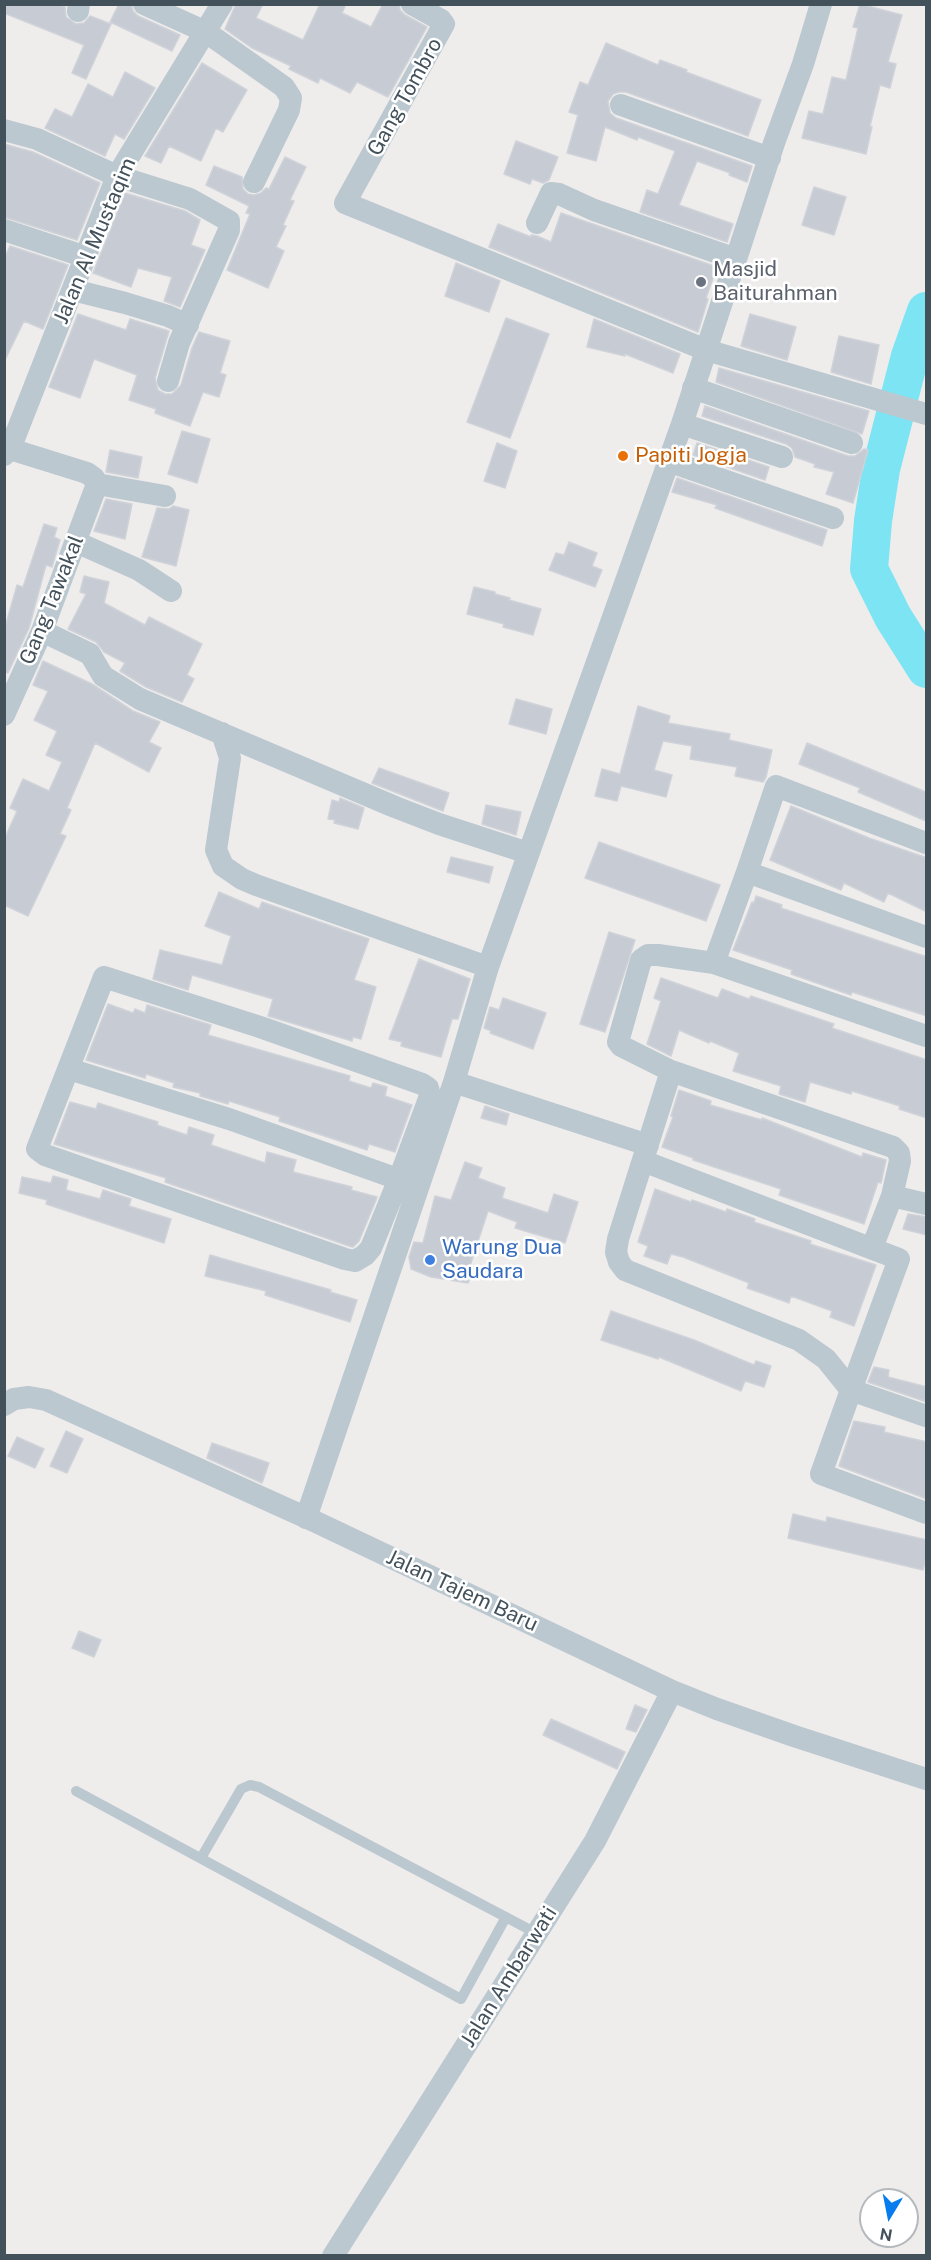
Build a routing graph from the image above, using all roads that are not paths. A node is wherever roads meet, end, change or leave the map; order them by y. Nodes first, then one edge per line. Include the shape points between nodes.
1 (144, 4) edge
2 (222, 4) edge
3 (412, 4) edge
4 (821, 4) edge
5 (206, 32) junction
6 (621, 105) dead end
7 (4, 130) edge
8 (770, 158) junction
9 (117, 176) junction
10 (254, 182) dead end
11 (537, 223) dead end
12 (4, 230) edge
13 (86, 257) junction
14 (736, 259) junction
15 (73, 290) junction
16 (188, 325) junction
17 (706, 350) junction
18 (168, 381) dead end
19 (693, 388) junction
20 (927, 414) edge
21 (682, 424) junction
22 (852, 443) dead end
23 (7, 452) edge
24 (782, 457) dead end
25 (668, 461) junction
26 (97, 484) junction
27 (165, 496) dead end
28 (833, 518) dead end
29 (76, 542) junction
30 (171, 591) dead end
31 (42, 631) junction
32 (4, 715) edge
33 (222, 733) junction
34 (927, 843) edge
35 (528, 853) junction
36 (747, 872) junction
37 (927, 937) edge
38 (714, 963) junction
39 (488, 967) junction
40 (927, 1036) edge
41 (69, 1070) junction
42 (671, 1071) junction
43 (454, 1082) junction
44 (645, 1153) junction
45 (409, 1183) junction
46 (891, 1196) junction
47 (927, 1204) edge
48 (872, 1248) junction
49 (851, 1390) junction
50 (4, 1405) edge
51 (927, 1416) edge
52 (927, 1513) edge
53 (306, 1518) junction
54 (672, 1691) junction
55 (927, 1779) edge
56 (76, 1791) dead end
57 (201, 1858) junction
58 (506, 1917) junction
59 (536, 1933) junction
60 (333, 2256) edge

1 - 5 street
2 - 5 street, Jalan Al Mustaqim
3 - 17 street, Gang Tombro via 444,24 345,203
4 - 8 street
5 - 9 street, Jalan Al Mustaqim
5 - 10 street via 284,87 291,98 289,110
6 - 8 street
7 - 9 street via 37,139
8 - 14 street
9 - 13 street, Jalan Al Mustaqim
9 - 16 street via 190,199 229,221 230,230
11 - 14 street via 551,193 559,194
12 - 13 street
13 - 15 street, Jalan Al Mustaqim
14 - 17 street
15 - 16 street
15 - 23 street, Jalan Al Mustaqim
16 - 18 street
17 - 19 street
17 - 20 street
19 - 21 street
19 - 22 street
21 - 24 street
21 - 25 street
23 - 26 street via 87,473
25 - 28 street
25 - 35 street
26 - 27 street
26 - 29 street, Gang Tawakal
29 - 30 street via 139,570
29 - 31 street, Gang Tawakal
31 - 32 street, Gang Tawakal
31 - 33 street via 90,654 103,676 140,699
33 - 35 street via 439,825
33 - 39 street via 230,758 216,850 223,866 256,885
34 - 36 street via 776,786
35 - 39 street
36 - 37 street
36 - 38 street
38 - 40 street
38 - 42 street via 658,955 641,960 618,1042
39 - 43 street
41 - 45 street via 229,1119
41 - 45 street via 40,1137 37,1149 45,1155 345,1258 356,1261 371,1248
41 - 45 street via 104,977 260,1027 428,1088 430,1096
42 - 44 street
42 - 46 street via 893,1147 900,1161
43 - 44 street
43 - 45 street
44 - 48 street
44 - 49 street via 616,1246 616,1257 622,1267 799,1340 826,1359
45 - 53 street
46 - 47 street
46 - 48 street
48 - 49 street via 899,1259
49 - 51 street
49 - 52 street via 821,1474
50 - 53 street, Jalan Tajem Baru via 29,1397 46,1401
53 - 54 street, Jalan Tajem Baru
54 - 55 street, Jalan Tajem Baru
54 - 59 street, Jalan Ambarwati via 595,1841
56 - 57 lane
57 - 58 lane via 241,1789 250,1785
57 - 58 lane via 461,2000
58 - 59 lane
59 - 60 street, Jalan Ambarwati

